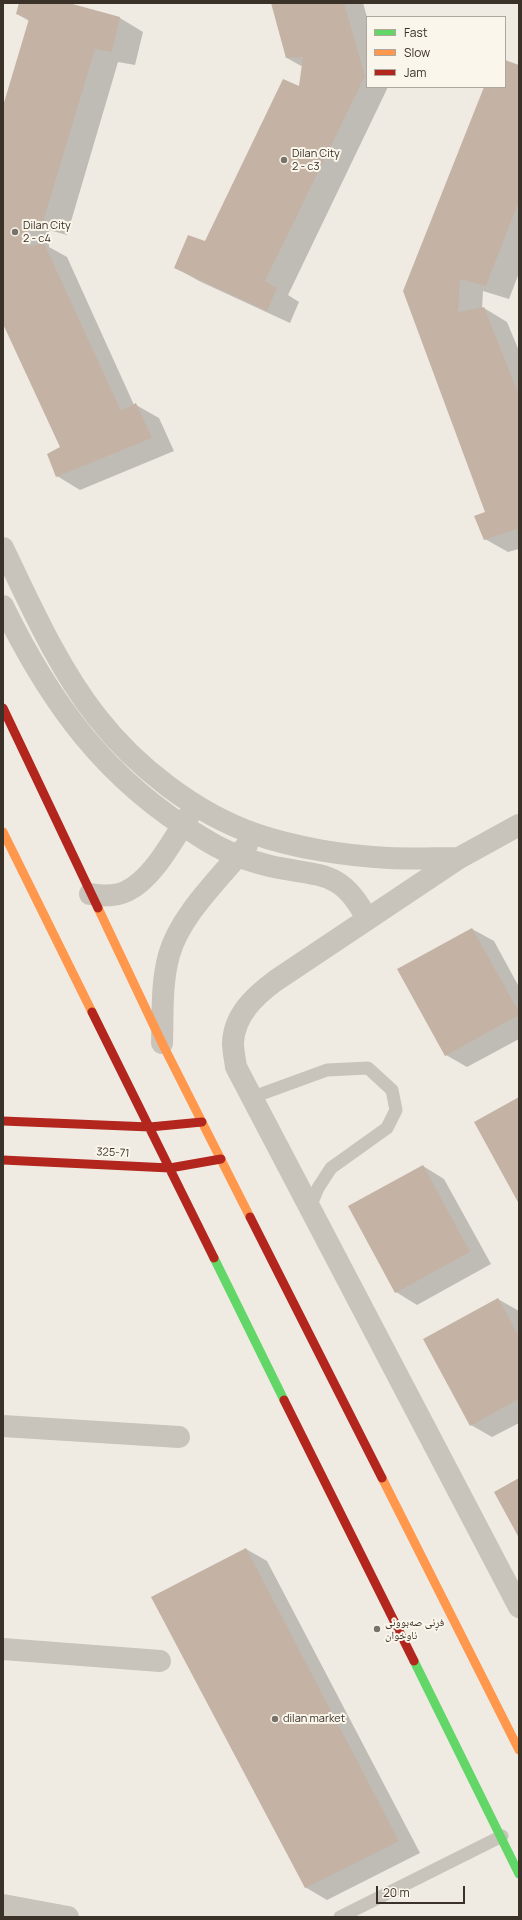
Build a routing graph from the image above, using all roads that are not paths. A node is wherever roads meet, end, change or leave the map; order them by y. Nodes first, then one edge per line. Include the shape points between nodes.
1 (3, 548) edge
2 (3, 606) edge
3 (71, 679) junction
4 (51, 694) junction
5 (3, 708) edge
6 (196, 804) junction
7 (182, 825) junction
8 (519, 825) edge
9 (3, 832) edge
10 (256, 835) junction
11 (238, 856) junction
12 (459, 858) junction
13 (90, 894) junction
14 (368, 919) junction
15 (162, 1044) junction
16 (253, 1097) junction
17 (3, 1121) edge
18 (202, 1122) junction
19 (150, 1127) junction
20 (221, 1159) junction
21 (3, 1160) edge
22 (170, 1168) junction
23 (310, 1207) junction
24 (3, 1426) edge
25 (180, 1437) dead end
26 (519, 1607) edge
27 (3, 1649) edge
28 (160, 1661) dead end
29 (519, 1750) edge
30 (507, 1837) junction
31 (519, 1874) edge
32 (3, 1905) edge
33 (68, 1917) edge
34 (340, 1917) edge

1 - 3 street
2 - 4 street
3 - 4 street
3 - 6 street via 96,716 125,750 159,780
4 - 7 street via 79,732 110,766 144,798
5 - 13 main road
6 - 7 street
6 - 10 street
7 - 11 street via 218,848
7 - 13 street via 141,883 126,892 114,895
8 - 12 street
9 - 19 main road
10 - 11 street
10 - 12 street via 299,846 343,853 388,858
11 - 14 street via 271,866 327,876 344,886 358,901
11 - 15 street via 182,926 170,954 164,983
12 - 14 street
13 - 15 main road
14 - 16 street via 270,984 255,996 240,1017 233,1042 236,1067
15 - 18 main road
16 - 23 street
16 - 23 lane via 327,1070 368,1068 392,1090 396,1110 387,1128 331,1168
17 - 19 main road
18 - 19 main road
18 - 20 main road
19 - 22 main road
20 - 22 main road, 325-71
20 - 29 main road
21 - 22 main road, 325-71
22 - 30 main road
23 - 26 street
24 - 25 street
27 - 28 street
30 - 31 main road
30 - 34 lane
32 - 33 street

